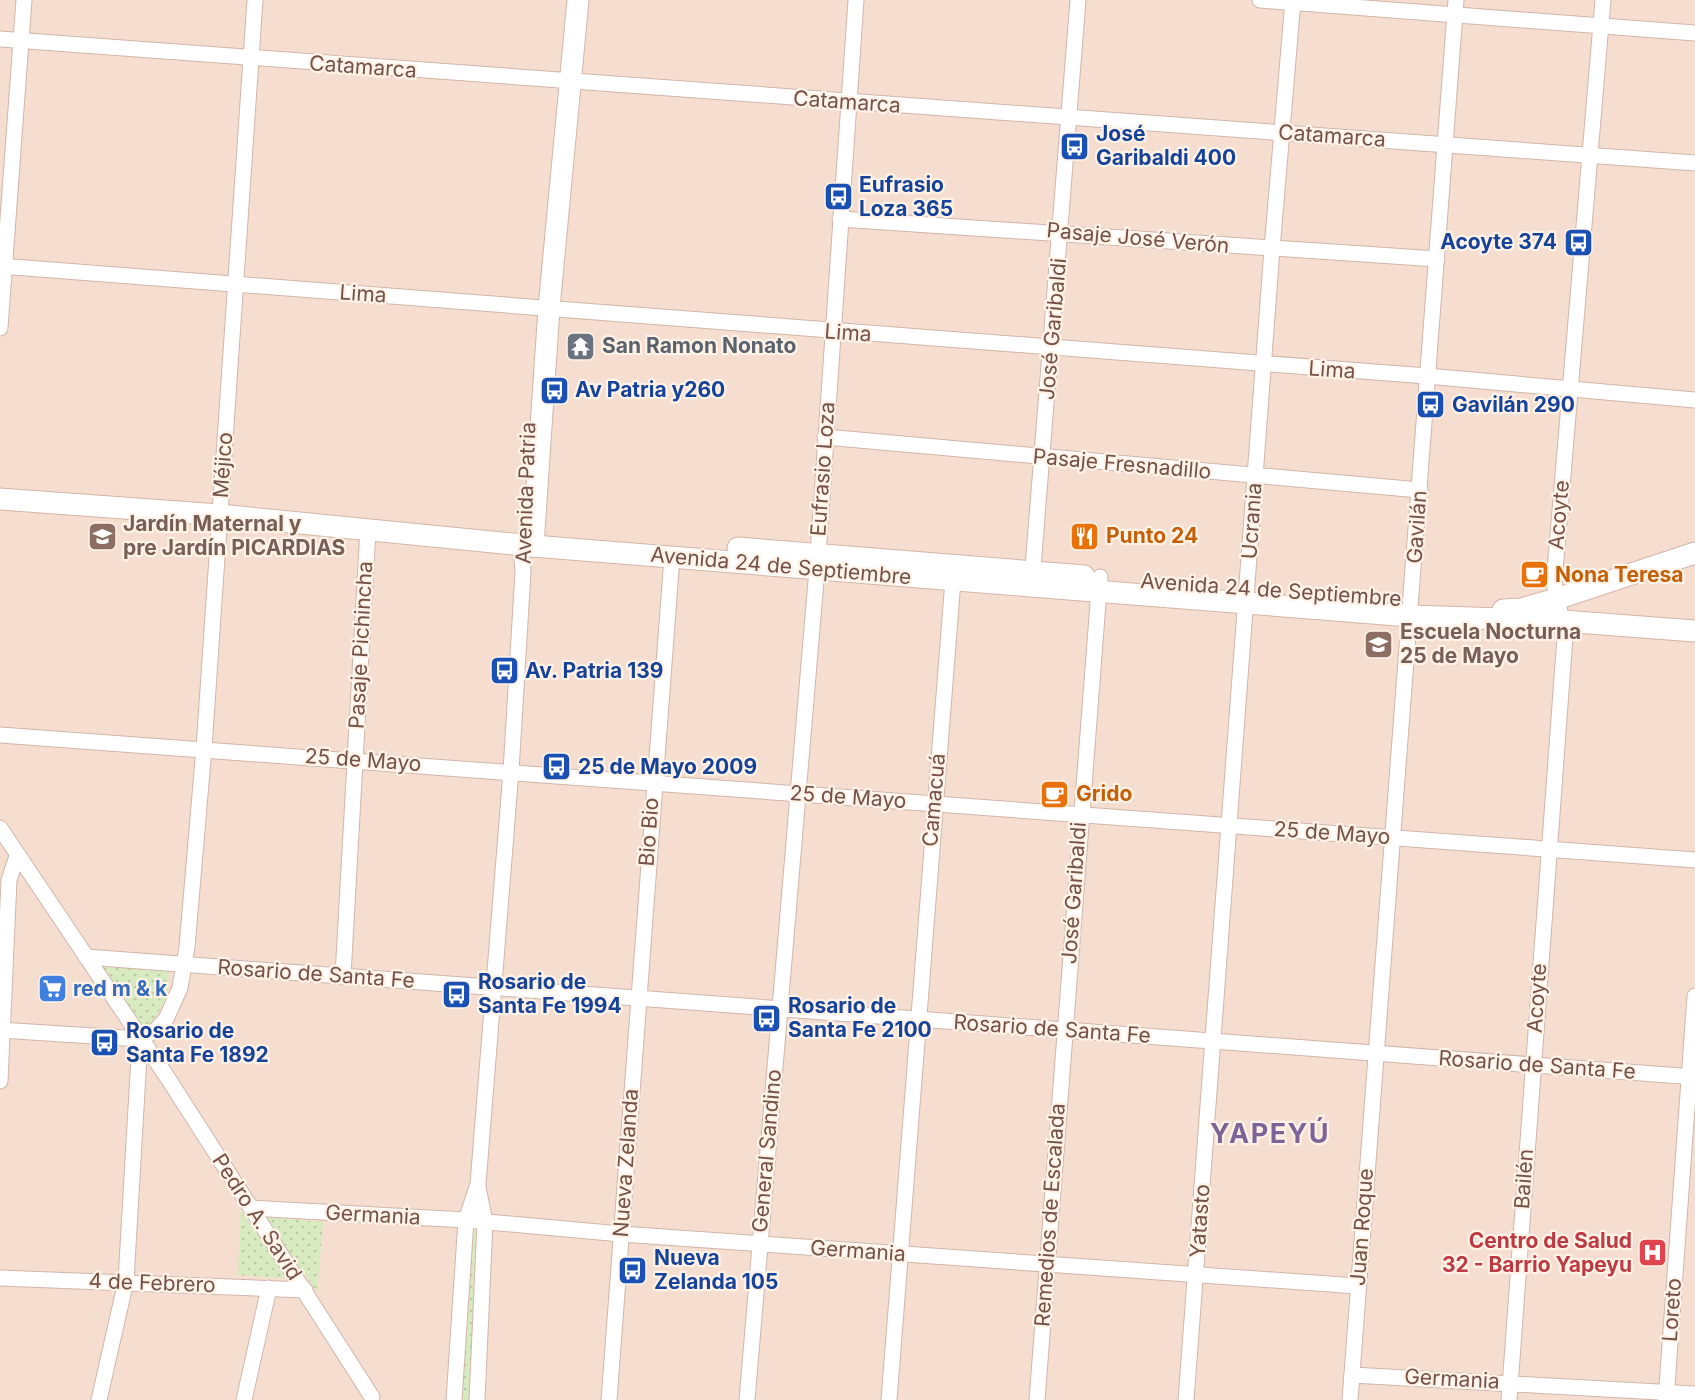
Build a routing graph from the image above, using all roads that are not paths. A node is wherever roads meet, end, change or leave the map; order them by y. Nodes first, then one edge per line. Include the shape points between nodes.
1 (24, 0) edge
2 (255, 0) edge
3 (565, 0) edge
4 (578, 0) edge
5 (856, 0) edge
6 (1078, 0) edge
7 (1260, 0) edge
8 (1603, 0) edge
9 (1293, 1) edge
10 (1455, 7) edge
11 (1601, 26) junction
12 (1695, 33) edge
13 (0, 39) edge
14 (21, 40) junction
15 (250, 59) junction
16 (564, 81) junction
17 (849, 102) junction
18 (1067, 117) junction
19 (1282, 132) junction
20 (1446, 144) junction
21 (1590, 154) junction
22 (1695, 163) edge
23 (840, 219) junction
24 (1061, 232) junction
25 (1272, 249) junction
26 (1437, 259) junction
27 (2, 266) edge
28 (235, 284) junction
29 (543, 308) junction
30 (0, 328) edge
31 (833, 332) junction
32 (1052, 348) junction
33 (1263, 365) junction
34 (1427, 376) junction
35 (1570, 389) junction
36 (1695, 400) edge
37 (825, 437) junction
38 (1042, 457) junction
39 (1255, 476) junction
40 (1420, 490) junction
41 (0, 499) edge
42 (219, 515) junction
43 (368, 529) junction
44 (532, 538) junction
45 (1695, 553) edge
46 (672, 557) junction
47 (817, 561) junction
48 (1032, 579) junction
49 (952, 580) junction
50 (1100, 584) junction
51 (1246, 595) junction
52 (1556, 599) junction
53 (1410, 609) junction
54 (1563, 621) junction
55 (1695, 631) edge
56 (0, 735) edge
57 (204, 748) junction
58 (355, 759) junction
59 (511, 771) junction
60 (653, 782) junction
61 (796, 793) junction
62 (933, 803) junction
63 (1080, 814) junction
64 (1230, 826) junction
65 (0, 828) edge
66 (1391, 838) junction
67 (1548, 849) junction
68 (17, 856) junction
69 (1695, 860) edge
70 (86, 957) junction
71 (185, 965) junction
72 (343, 976) junction
73 (493, 987) junction
74 (1695, 996) edge
75 (638, 999) junction
76 (779, 1009) junction
77 (917, 1019) junction
78 (2, 1030) edge
79 (1064, 1030) junction
80 (140, 1039) junction
81 (1212, 1041) junction
82 (1374, 1053) junction
83 (1532, 1065) junction
84 (1692, 1076) edge
85 (0, 1081) edge
86 (478, 1184) junction
87 (251, 1208) junction
88 (466, 1220) junction
89 (485, 1222) junction
90 (621, 1234) junction
91 (760, 1244) junction
92 (900, 1254) junction
93 (1047, 1264) junction
94 (1196, 1274) junction
95 (0, 1278) edge
96 (126, 1281) junction
97 (1357, 1286) junction
98 (269, 1288) junction
99 (305, 1290) junction
100 (1352, 1375) junction
101 (1510, 1382) junction
102 (1695, 1394) edge
103 (1666, 1396) edge
104 (372, 1397) dead end
105 (99, 1400) edge
106 (244, 1400) edge
107 (454, 1400) edge
108 (477, 1400) edge
109 (609, 1400) edge
110 (747, 1400) edge
111 (889, 1400) edge
112 (1036, 1400) edge
113 (1186, 1400) edge
114 (1350, 1400) edge
115 (1509, 1400) edge

1 - 14 street
2 - 15 street, Méjico
3 - 16 main road, Avenida Patria
4 - 16 main road, Avenida Patria
5 - 17 street, Eufrasio Loza
6 - 18 street, José Garibaldi
7 - 9 street
8 - 11 street, Acoyte
9 - 10 street
9 - 19 street, Ucrania
10 - 11 street
10 - 20 street, Gavilán
11 - 12 street
11 - 21 street, Acoyte
13 - 14 street, Catamarca
14 - 15 street, Catamarca
14 - 27 street
15 - 16 street, Catamarca
15 - 28 street, Méjico
16 - 17 street, Catamarca
16 - 29 main road, Avenida Patria
17 - 18 street, Catamarca
17 - 23 street, Eufrasio Loza
18 - 19 street, Catamarca
18 - 24 street, José Garibaldi
19 - 20 street, Catamarca
19 - 25 street, Ucrania
20 - 21 street, Catamarca
20 - 26 street, Gavilán
21 - 22 street, Catamarca
21 - 35 street, Acoyte
23 - 24 street, Pasaje José Verón
23 - 31 street, Eufrasio Loza
24 - 25 street, Pasaje José Verón
24 - 32 street, José Garibaldi
25 - 26 street, Pasaje José Verón
25 - 33 street, Ucrania
26 - 34 street, Gavilán
27 - 28 street, Lima
27 - 30 street
28 - 29 street, Lima
28 - 42 street, Méjico
29 - 31 street, Lima
29 - 44 main road, Avenida Patria
31 - 32 street, Lima
31 - 37 street, Eufrasio Loza
32 - 33 street, Lima
32 - 38 street, José Garibaldi
33 - 34 street, Lima
33 - 39 street, Ucrania
34 - 35 street, Lima
34 - 40 street, Gavilán
35 - 36 street, Lima
35 - 52 street, Acoyte via 1554,582
37 - 38 street, Pasaje Fresnadillo
37 - 47 street, Eufrasio Loza
38 - 39 street, Pasaje Fresnadillo
38 - 48 street, José Garibaldi
39 - 40 street, Pasaje Fresnadillo
39 - 51 street, Ucrania
40 - 53 street, Gavilán
41 - 42 main road, Avenida 24 de Septiembre
42 - 43 main road, Avenida 24 de Septiembre
42 - 57 street, Méjico
43 - 44 main road, Avenida 24 de Septiembre
43 - 58 street, Pasaje Pichincha
44 - 46 main road, Avenida 24 de Septiembre
44 - 47 main road, Avenida 24 de Septiembre
44 - 59 street, Avenida Patria via 523,572
45 - 52 main road, Avenida 24 de Septiembre
46 - 47 main road, Avenida 24 de Septiembre
46 - 60 street, Bio Bio
47 - 48 main road, Avenida 24 de Septiembre
47 - 49 main road, Avenida 24 de Septiembre
47 - 61 street, Eufrasio Loza
48 - 49 main road, Avenida 24 de Septiembre
48 - 50 main road, Avenida 24 de Septiembre
49 - 62 street, Camacuá
50 - 51 main road, Avenida 24 de Septiembre
50 - 63 street, José Garibaldi
51 - 53 main road, Avenida 24 de Septiembre
51 - 64 street, Ucrania
52 - 53 main road, Avenida 24 de Septiembre via 1508,610
52 - 54 street, Acoyte
53 - 54 main road, Avenida 24 de Septiembre
53 - 66 street, Gavilán
54 - 55 main road, Avenida 24 de Septiembre
54 - 67 street, Acoyte via 1565,637
56 - 57 street, 25 de Mayo
57 - 58 street, 25 de Mayo
57 - 71 street, Méjico
58 - 59 street, 25 de Mayo
58 - 72 street, Pasaje Pichincha
59 - 60 street, 25 de Mayo
59 - 73 street, Avenida Patria
60 - 61 street, 25 de Mayo
60 - 75 street, Bio Bio
61 - 62 street, 25 de Mayo
61 - 76 street, Eufrasio Loza
62 - 63 street, 25 de Mayo
62 - 77 street, Camacuá
63 - 64 street, 25 de Mayo
63 - 79 street, José Garibaldi
64 - 66 street, 25 de Mayo
64 - 81 street, Ucrania
65 - 68 street, Pedro A. Savid
66 - 67 street, 25 de Mayo
66 - 82 street, Gavilán
67 - 69 street, 25 de Mayo
67 - 83 street, Acoyte
68 - 70 street, Pedro A. Savid
68 - 78 street via 9,880
70 - 71 street, Rosario de Santa Fe
70 - 80 street, Pedro A. Savid
71 - 72 street, Rosario de Santa Fe
71 - 80 street, Méjico via 178,995 166,1019
72 - 73 street, Rosario de Santa Fe
73 - 75 street, Rosario de Santa Fe
73 - 86 street, Avenida Patria
74 - 84 street, Loreto
75 - 76 street, Rosario de Santa Fe
75 - 90 street, Nueva Zelanda
76 - 77 street, Rosario de Santa Fe
76 - 91 street, General Sandino
77 - 79 street, Rosario de Santa Fe
77 - 92 street, Camacuá
78 - 80 street
78 - 85 street
79 - 81 street, Rosario de Santa Fe
79 - 93 street, Remedios de Escalada
80 - 87 street, Pedro A. Savid
80 - 96 street
81 - 82 street, Rosario de Santa Fe
81 - 94 street, Yatasto
82 - 83 street, Rosario de Santa Fe
82 - 97 street, Juan Roque
83 - 84 street, Rosario de Santa Fe
83 - 101 street, Bailén
84 - 103 street, Loreto
86 - 88 street
86 - 89 street
87 - 88 street, Germania
87 - 99 street, Pedro A. Savid
88 - 89 street, Germania
88 - 107 street
89 - 90 street, Germania
89 - 108 street
90 - 91 street, Germania
90 - 109 street, Nueva Zelanda
91 - 92 street, Germania
91 - 110 street, General Sandino
92 - 93 street, Germania
92 - 111 street, Camacuá
93 - 94 street, Germania
93 - 112 street, Remedios de Escalada
94 - 97 street, Germania
94 - 113 street, Yatasto
95 - 96 street, 4 de Febrero
96 - 98 street, 4 de Febrero
96 - 105 street
97 - 100 street, Juan Roque
98 - 99 street, 4 de Febrero
98 - 106 street
99 - 104 street, Pedro A. Savid
100 - 101 street, Germania
100 - 114 street, Juan Roque
101 - 103 street, Germania
101 - 115 street, Bailén
102 - 103 street, Germania

